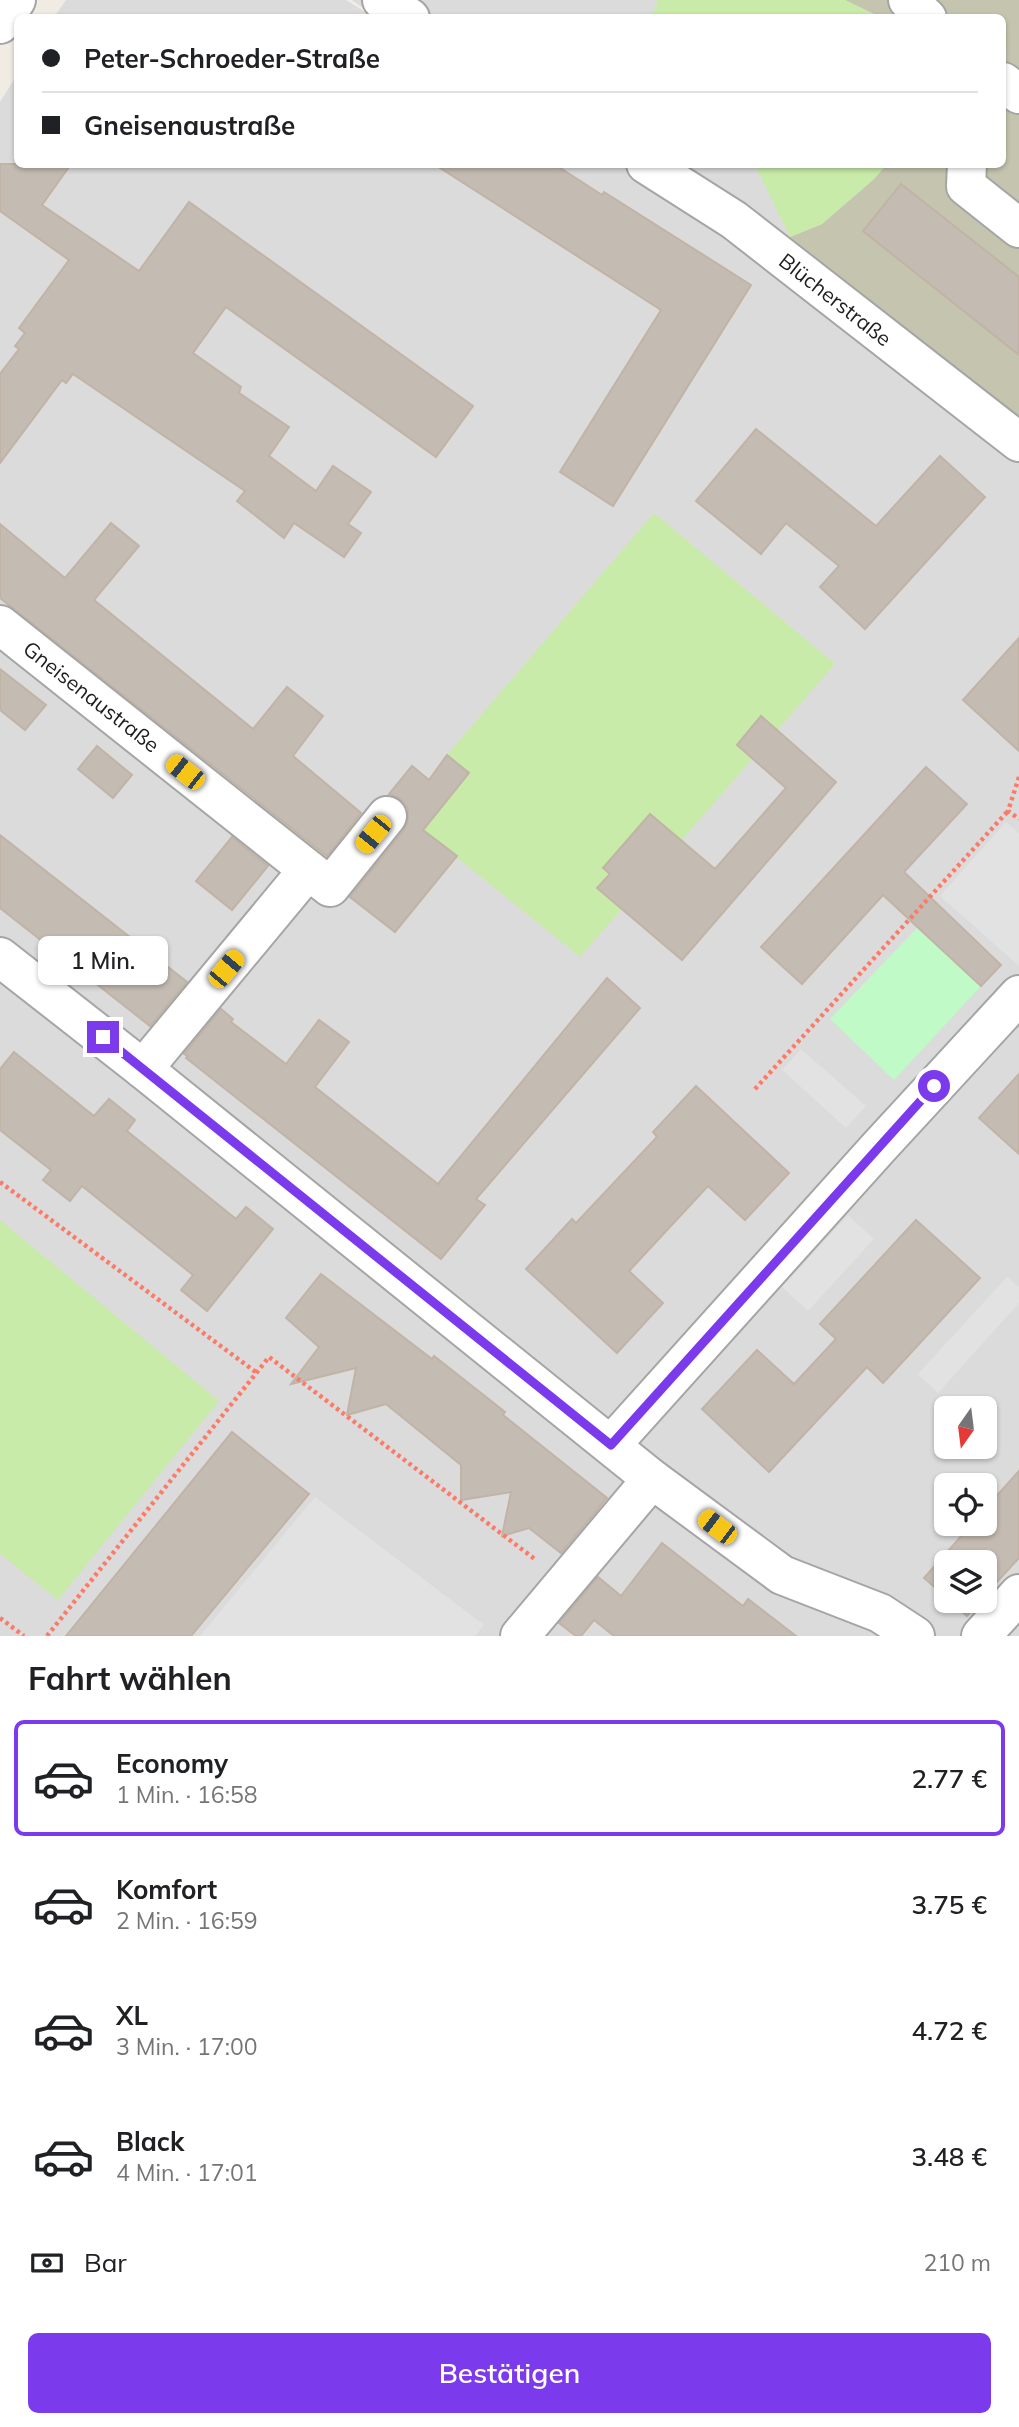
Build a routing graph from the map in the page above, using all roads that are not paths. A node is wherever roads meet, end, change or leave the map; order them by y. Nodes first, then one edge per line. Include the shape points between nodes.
1 (16, 0) edge
2 (382, 0) edge
3 (908, 0) edge
4 (404, 14) edge
5 (923, 14) edge
6 (0, 24) edge
7 (652, 168) edge
8 (967, 168) edge
9 (1019, 228) edge
10 (1019, 443) edge
11 (0, 625) edge
12 (387, 816) dead end
13 (308, 870) junction
14 (0, 958) edge
15 (1019, 995) edge
16 (144, 1069) junction
17 (611, 1445) junction
18 (652, 1479) junction
19 (1019, 1594) edge
20 (520, 1636) edge
21 (915, 1636) edge
22 (981, 1636) edge

1 - 6 street
2 - 4 street
3 - 5 street
7 - 10 street, Blücherstraße via 734,220
8 - 9 street via 966,186
11 - 13 street, Gneisenaustraße
12 - 13 street, Gneisenaustraße via 330,887
13 - 16 street
14 - 16 street
15 - 17 street
16 - 17 street
17 - 18 street
18 - 20 street
18 - 21 street via 782,1575 880,1613
19 - 22 street

